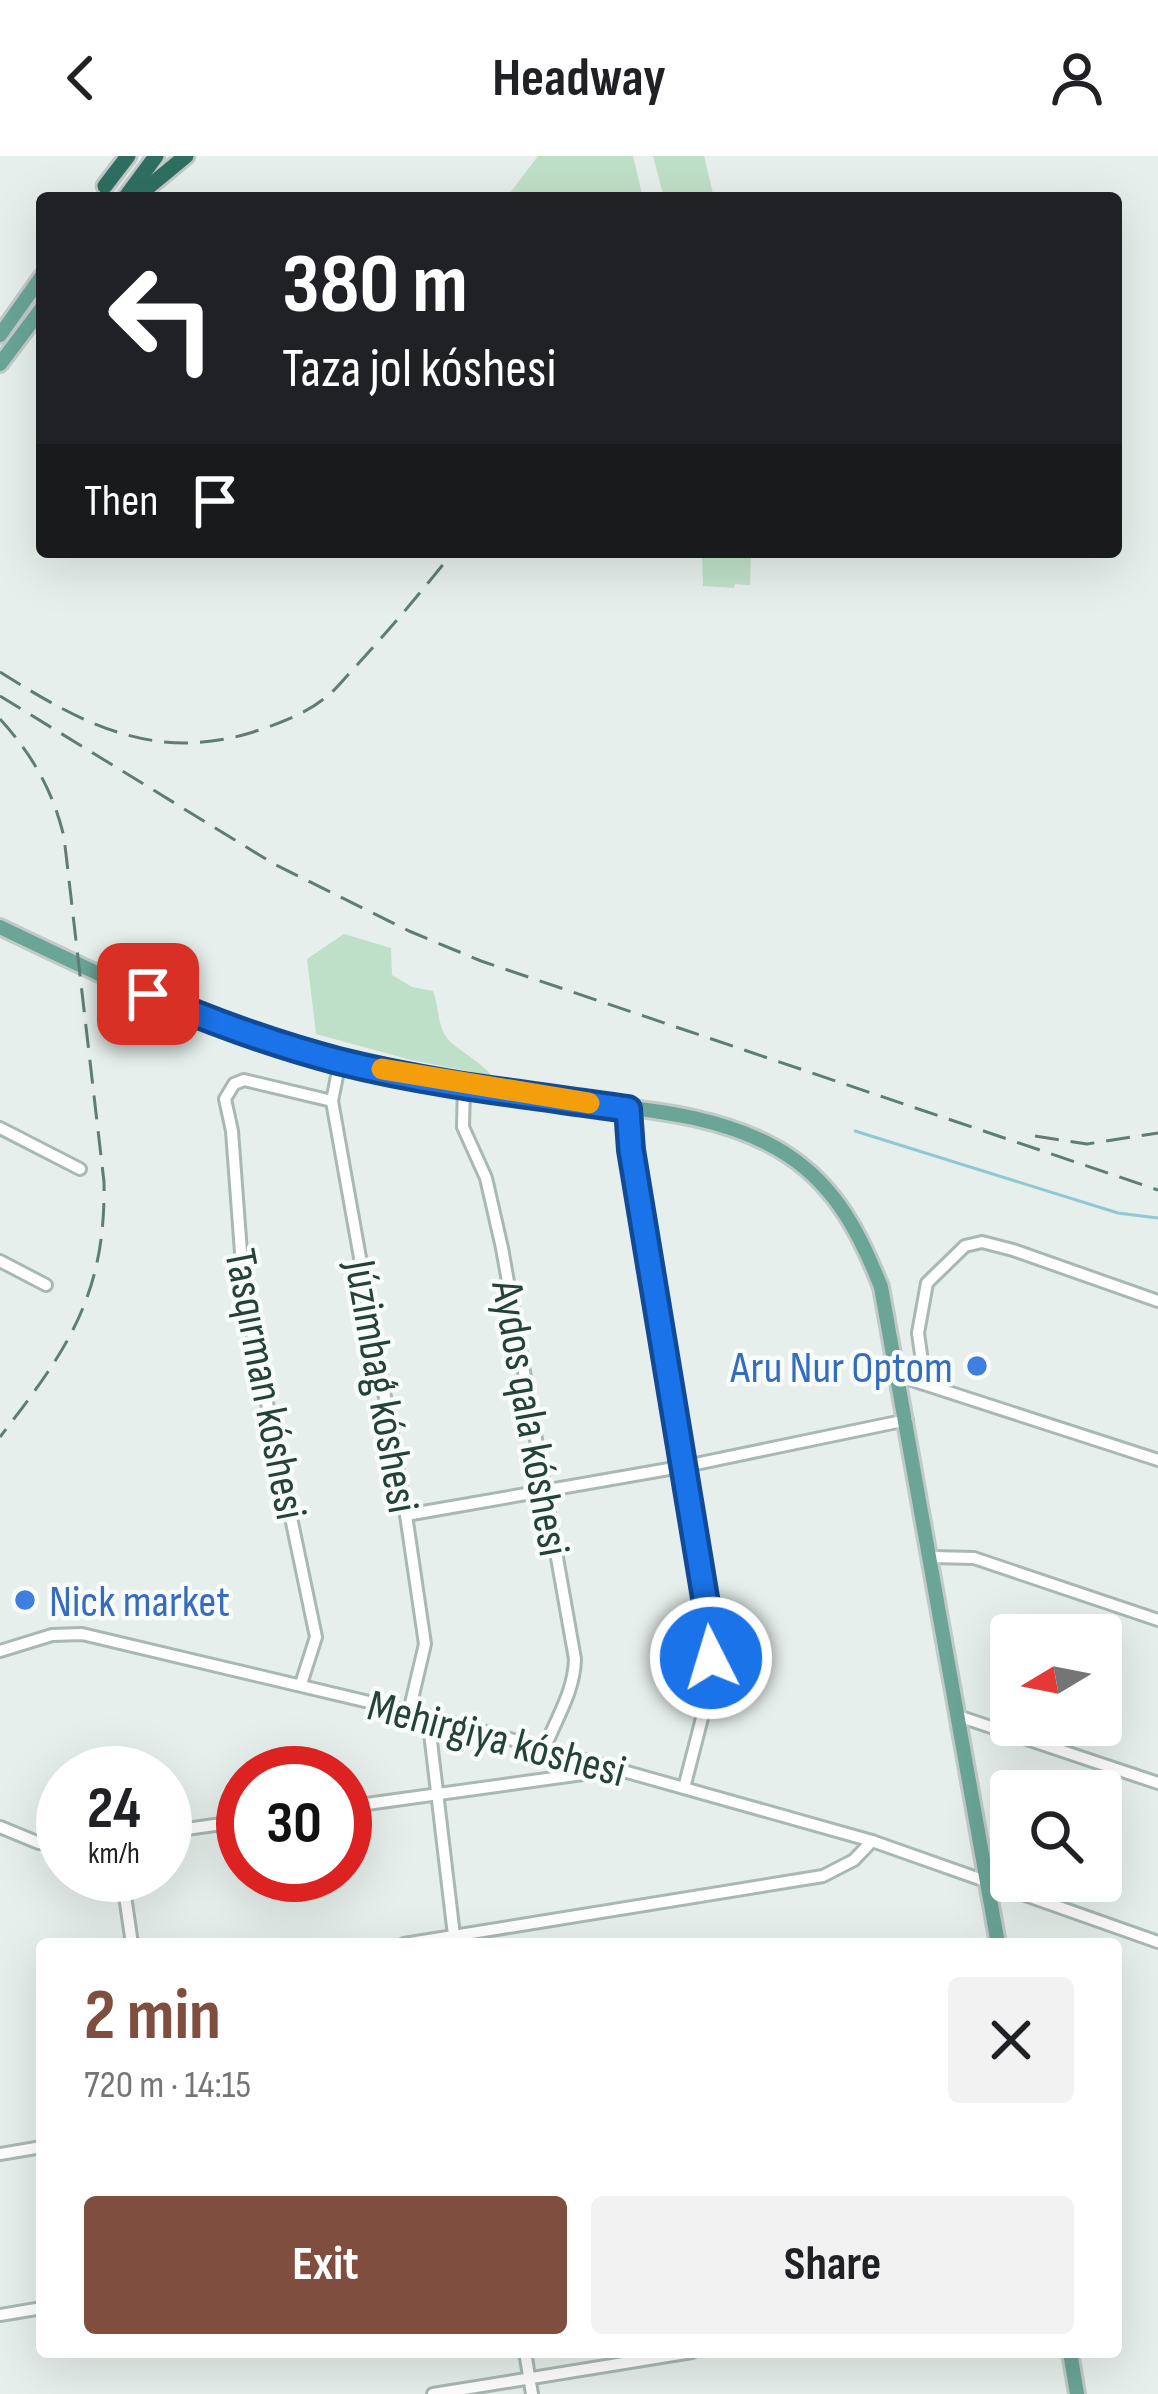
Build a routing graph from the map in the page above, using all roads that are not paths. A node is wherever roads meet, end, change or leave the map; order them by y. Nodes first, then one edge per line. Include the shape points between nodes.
1 (115, 156) edge
2 (128, 156) edge
3 (156, 156) edge
4 (186, 156) edge
5 (101, 192) edge
6 (129, 192) edge
7 (142, 192) edge
8 (36, 284) edge
9 (36, 316) edge
10 (0, 335) edge
11 (0, 364) edge
12 (0, 927) edge
13 (340, 1061) junction
14 (464, 1085) junction
15 (332, 1101) junction
16 (628, 1109) junction
17 (0, 1128) edge
18 (80, 1168) dead end
19 (0, 1261) edge
20 (46, 1285) dead end
21 (1158, 1301) edge
22 (899, 1376) junction
23 (925, 1383) junction
24 (907, 1420) junction
25 (1158, 1460) edge
26 (686, 1466) junction
27 (544, 1491) junction
28 (406, 1515) junction
29 (931, 1557) junction
30 (1158, 1620) edge
31 (0, 1651) edge
32 (301, 1684) junction
33 (409, 1712) junction
34 (428, 1716) junction
35 (958, 1716) junction
36 (544, 1750) junction
37 (616, 1769) junction
38 (1158, 1783) edge
39 (684, 1788) junction
40 (435, 1795) junction
41 (372, 1804) edge
42 (0, 1827) edge
43 (872, 1841) junction
44 (36, 1842) edge
45 (987, 1883) junction
46 (126, 1902) edge
47 (131, 1938) edge
48 (454, 1938) edge
49 (466, 1938) edge
50 (997, 1938) edge
51 (1158, 1942) edge
52 (36, 2148) edge
53 (0, 2154) edge
54 (36, 2309) edge
55 (0, 2315) edge
56 (526, 2358) edge
57 (656, 2358) edge
58 (1071, 2358) edge
59 (530, 2379) junction
60 (433, 2394) edge
61 (532, 2394) edge
62 (1077, 2394) edge

1 - 5 highway
2 - 5 highway
3 - 6 highway
4 - 7 highway
8 - 10 main road
9 - 11 main road
12 - 13 main road via 222,1026
13 - 14 main road
13 - 15 street, Júzimbaǵ kóshesi
14 - 16 main road
14 - 27 street, Aydos qala kóshesi via 463,1127 487,1178
15 - 28 street, Júzimbaǵ kóshesi
15 - 32 street, Tasqırman kóshesi via 244,1080 225,1099 244,1293 316,1637
16 - 22 main road via 750,1137 789,1155 830,1192 860,1234 881,1287
16 - 26 street
17 - 18 street
19 - 20 street
21 - 23 street via 1012,1250 965,1246 927,1283 918,1334
22 - 23 street
22 - 24 main road
23 - 25 street
24 - 26 street
24 - 29 main road
26 - 27 street
26 - 39 street via 711,1683
27 - 28 street
27 - 36 street, Aydos qala kóshesi via 575,1659 574,1688
28 - 33 street, Júzimbaǵ kóshesi via 425,1644
29 - 30 street via 974,1558
29 - 35 main road
31 - 32 street, Mehirgiya kóshesi via 82,1634
32 - 33 street, Mehirgiya kóshesi
33 - 34 street, Mehirgiya kóshesi
34 - 36 street, Mehirgiya kóshesi
34 - 40 street
35 - 38 street
35 - 45 main road
36 - 37 street, Mehirgiya kóshesi
37 - 39 street, Mehirgiya kóshesi
37 - 40 street
39 - 43 street, Mehirgiya kóshesi
40 - 41 street
40 - 48 street
42 - 44 street
43 - 45 street, Mehirgiya kóshesi
43 - 49 street via 823,1876
45 - 50 main road
45 - 51 street, Mehirgiya kóshesi
46 - 47 street
52 - 53 street
54 - 55 street
56 - 59 street
57 - 59 street
58 - 62 main road
59 - 60 street
59 - 61 street

